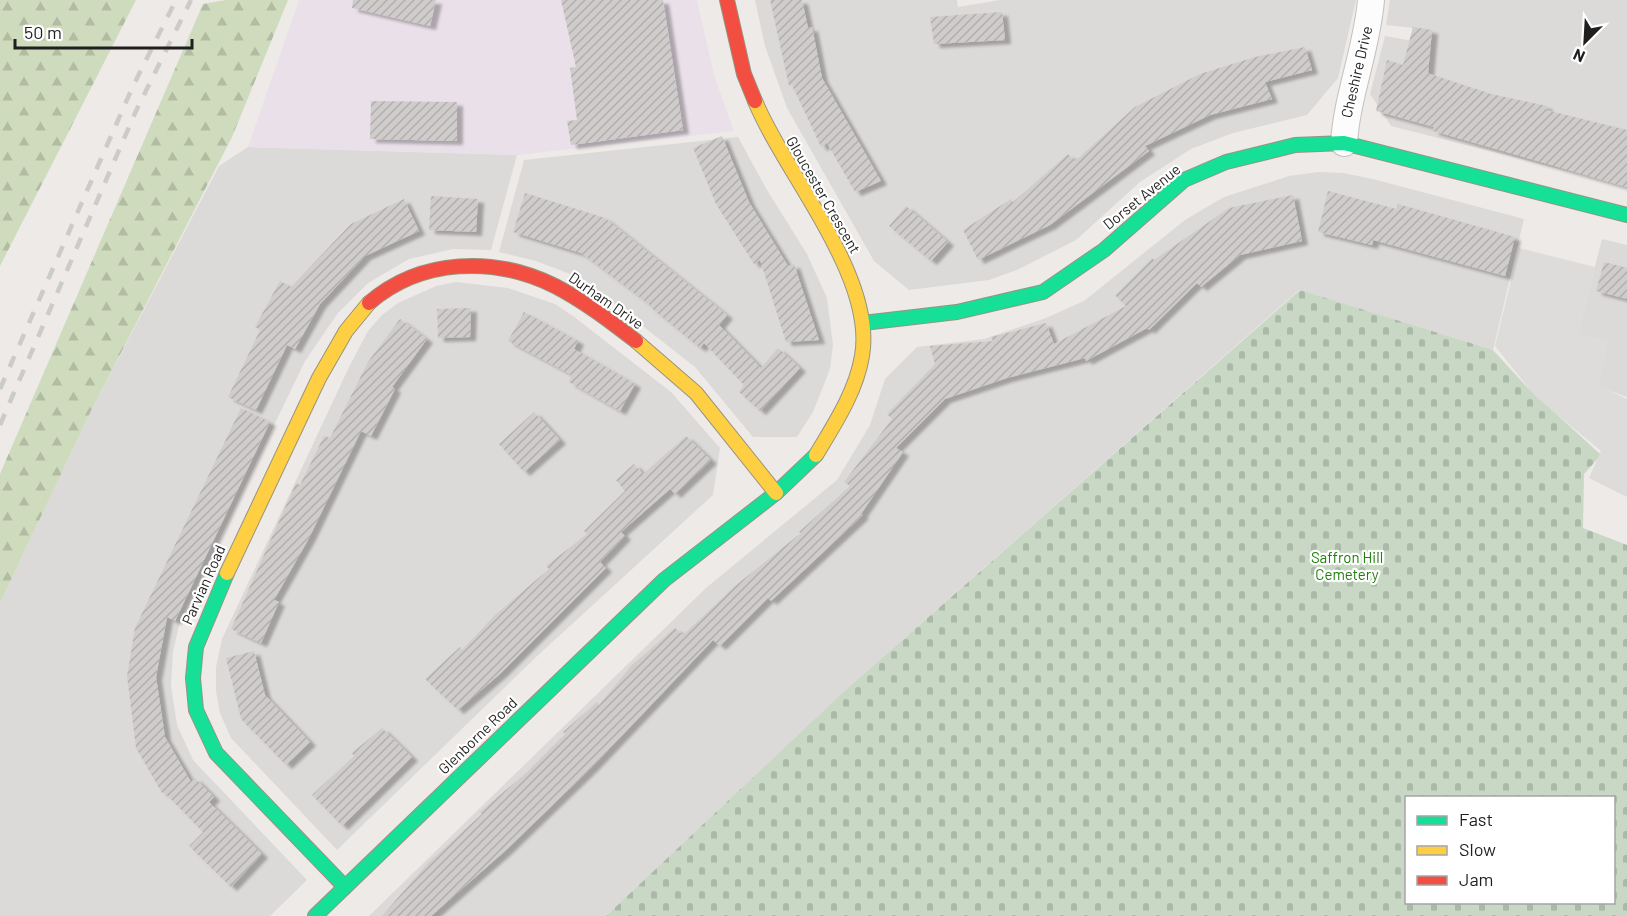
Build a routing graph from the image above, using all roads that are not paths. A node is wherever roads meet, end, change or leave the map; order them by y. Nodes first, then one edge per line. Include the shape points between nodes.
1 (727, 0) edge
2 (1371, 0) edge
3 (1344, 143) junction
4 (1627, 215) edge
5 (863, 323) junction
6 (309, 398) joint
7 (776, 493) junction
8 (664, 580) joint
9 (345, 887) junction
10 (315, 916) edge

1 - 5 street, Gloucester Crescent via 744,74 767,130 844,261
2 - 3 street, Cheshire Drive
3 - 4 street, Dorset Avenue
3 - 5 street, Dorset Avenue via 1295,145 1226,162 1184,180 1104,250 1042,292 957,312
5 - 7 street, Gloucester Crescent via 862,356 843,412 814,458
6 - 7 street, Durham Drive via 333,351 374,298 423,271 454,266 491,267 530,275 566,290 666,364 697,394
6 - 9 street, Parvian Road via 205,620 196,647 193,678 196,710 216,753
7 - 8 street, Gloucester Crescent
8 - 9 street, Glenborne Road
9 - 10 street, Glenborne Road

